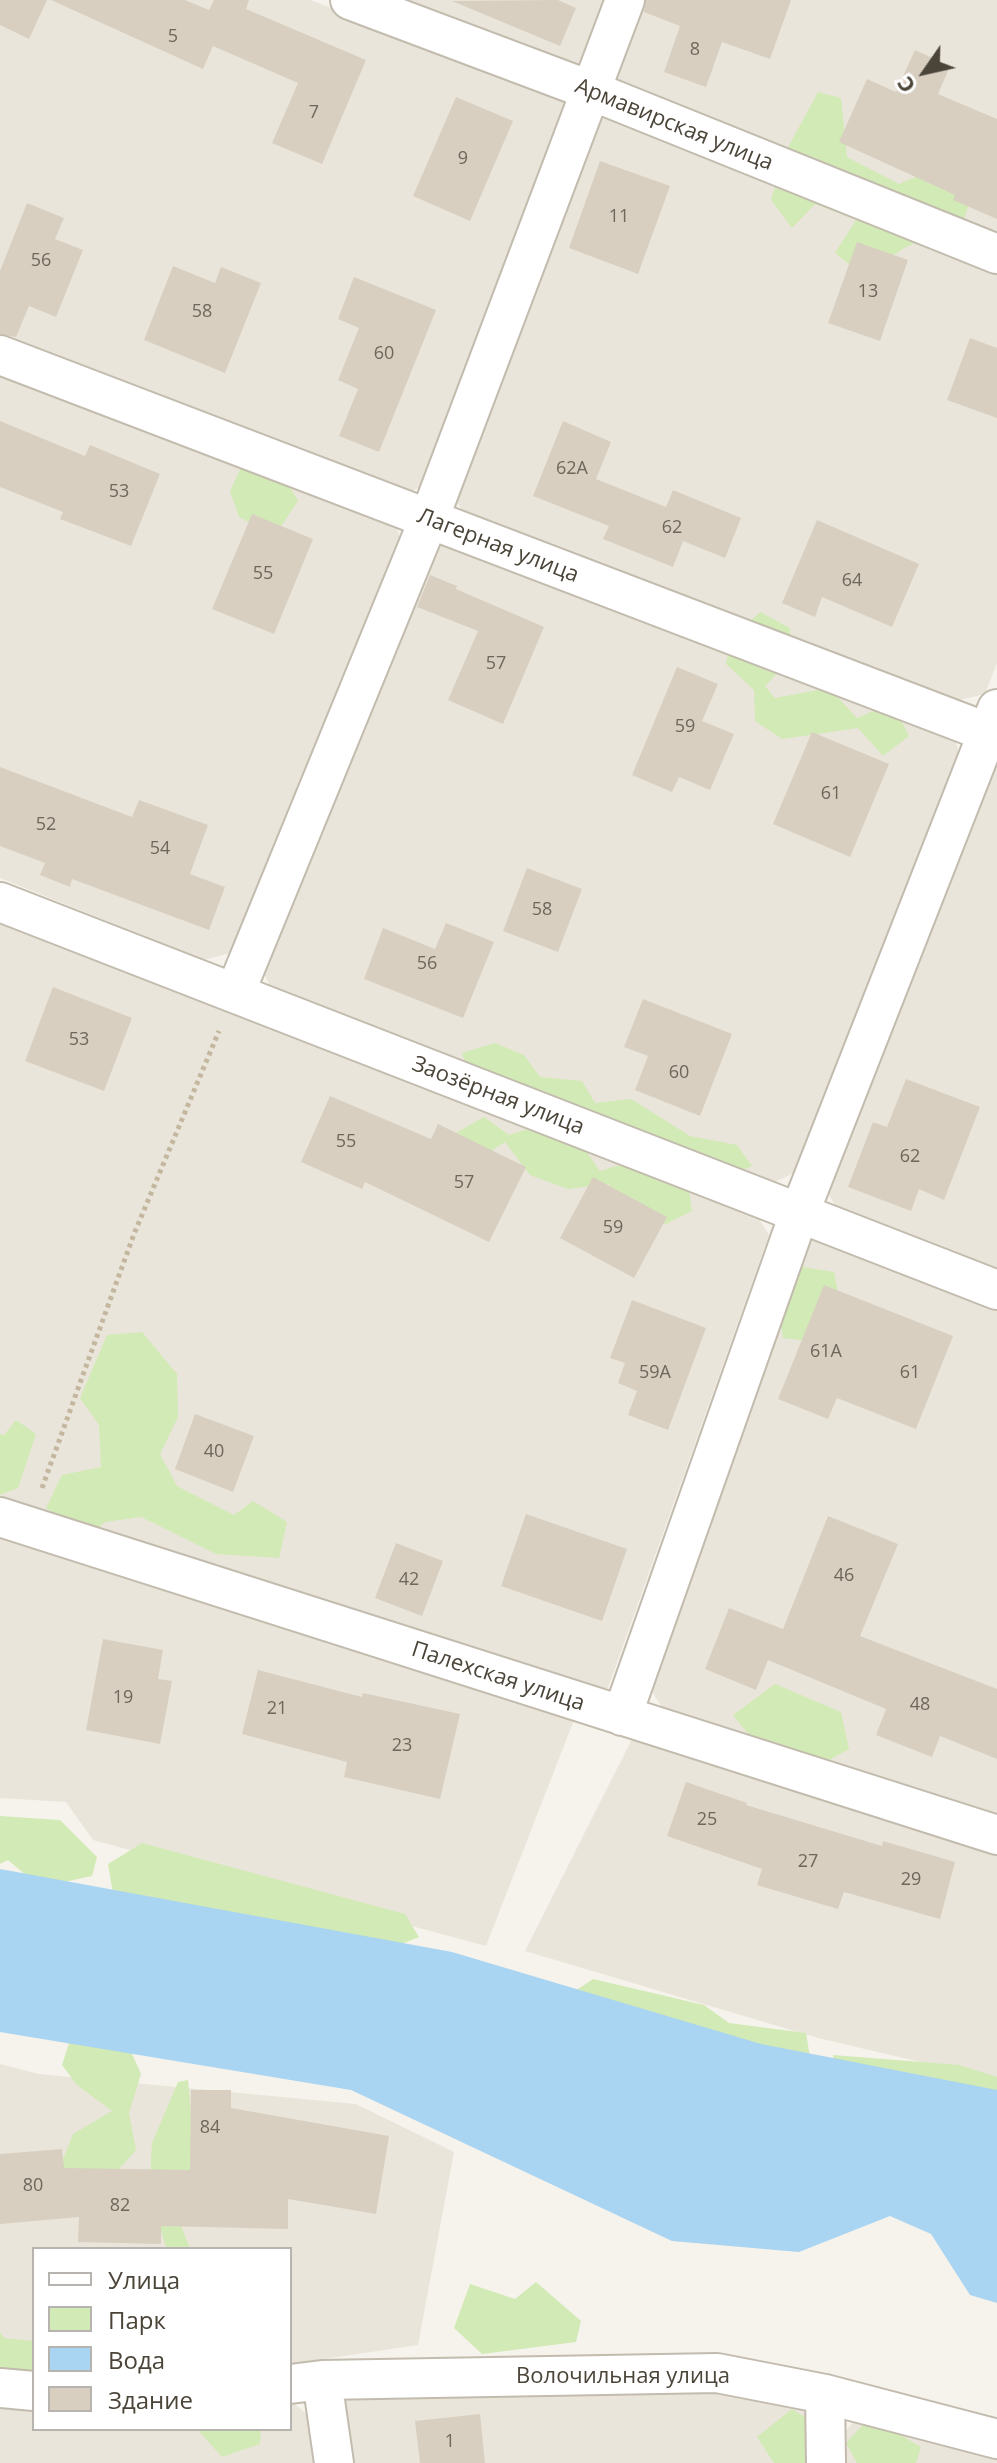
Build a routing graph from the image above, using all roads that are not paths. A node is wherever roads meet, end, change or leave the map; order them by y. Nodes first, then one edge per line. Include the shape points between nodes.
1 (350, 0) edge
2 (625, 0) edge
3 (592, 91) junction
4 (997, 254) edge
5 (0, 355) edge
6 (429, 519) junction
7 (994, 726) edge
8 (0, 902) edge
9 (235, 993) junction
10 (799, 1214) junction
11 (997, 1290) edge
12 (14, 1522) edge
13 (622, 1716) junction
14 (997, 1835) edge
15 (306, 2382) edge
16 (0, 2388) edge
17 (32, 2391) edge
18 (825, 2394) junction
19 (997, 2439) edge
20 (334, 2463) edge
21 (826, 2463) edge

1 - 3 street, Армавирская улица
2 - 3 street
3 - 4 street, Армавирская улица
3 - 6 street
5 - 6 street, Лагерная улица
6 - 7 street, Лагерная улица
6 - 9 street
7 - 10 street
8 - 9 street, Заозёрная улица
9 - 10 street, Заозёрная улица
10 - 11 street, Заозёрная улица
10 - 13 street
12 - 13 street, Палехская улица
13 - 14 street, Палехская улица
15 - 18 street, Волочильная улица via 717,2373
15 - 20 street
16 - 17 street
18 - 19 street, Волочильная улица
18 - 21 street

